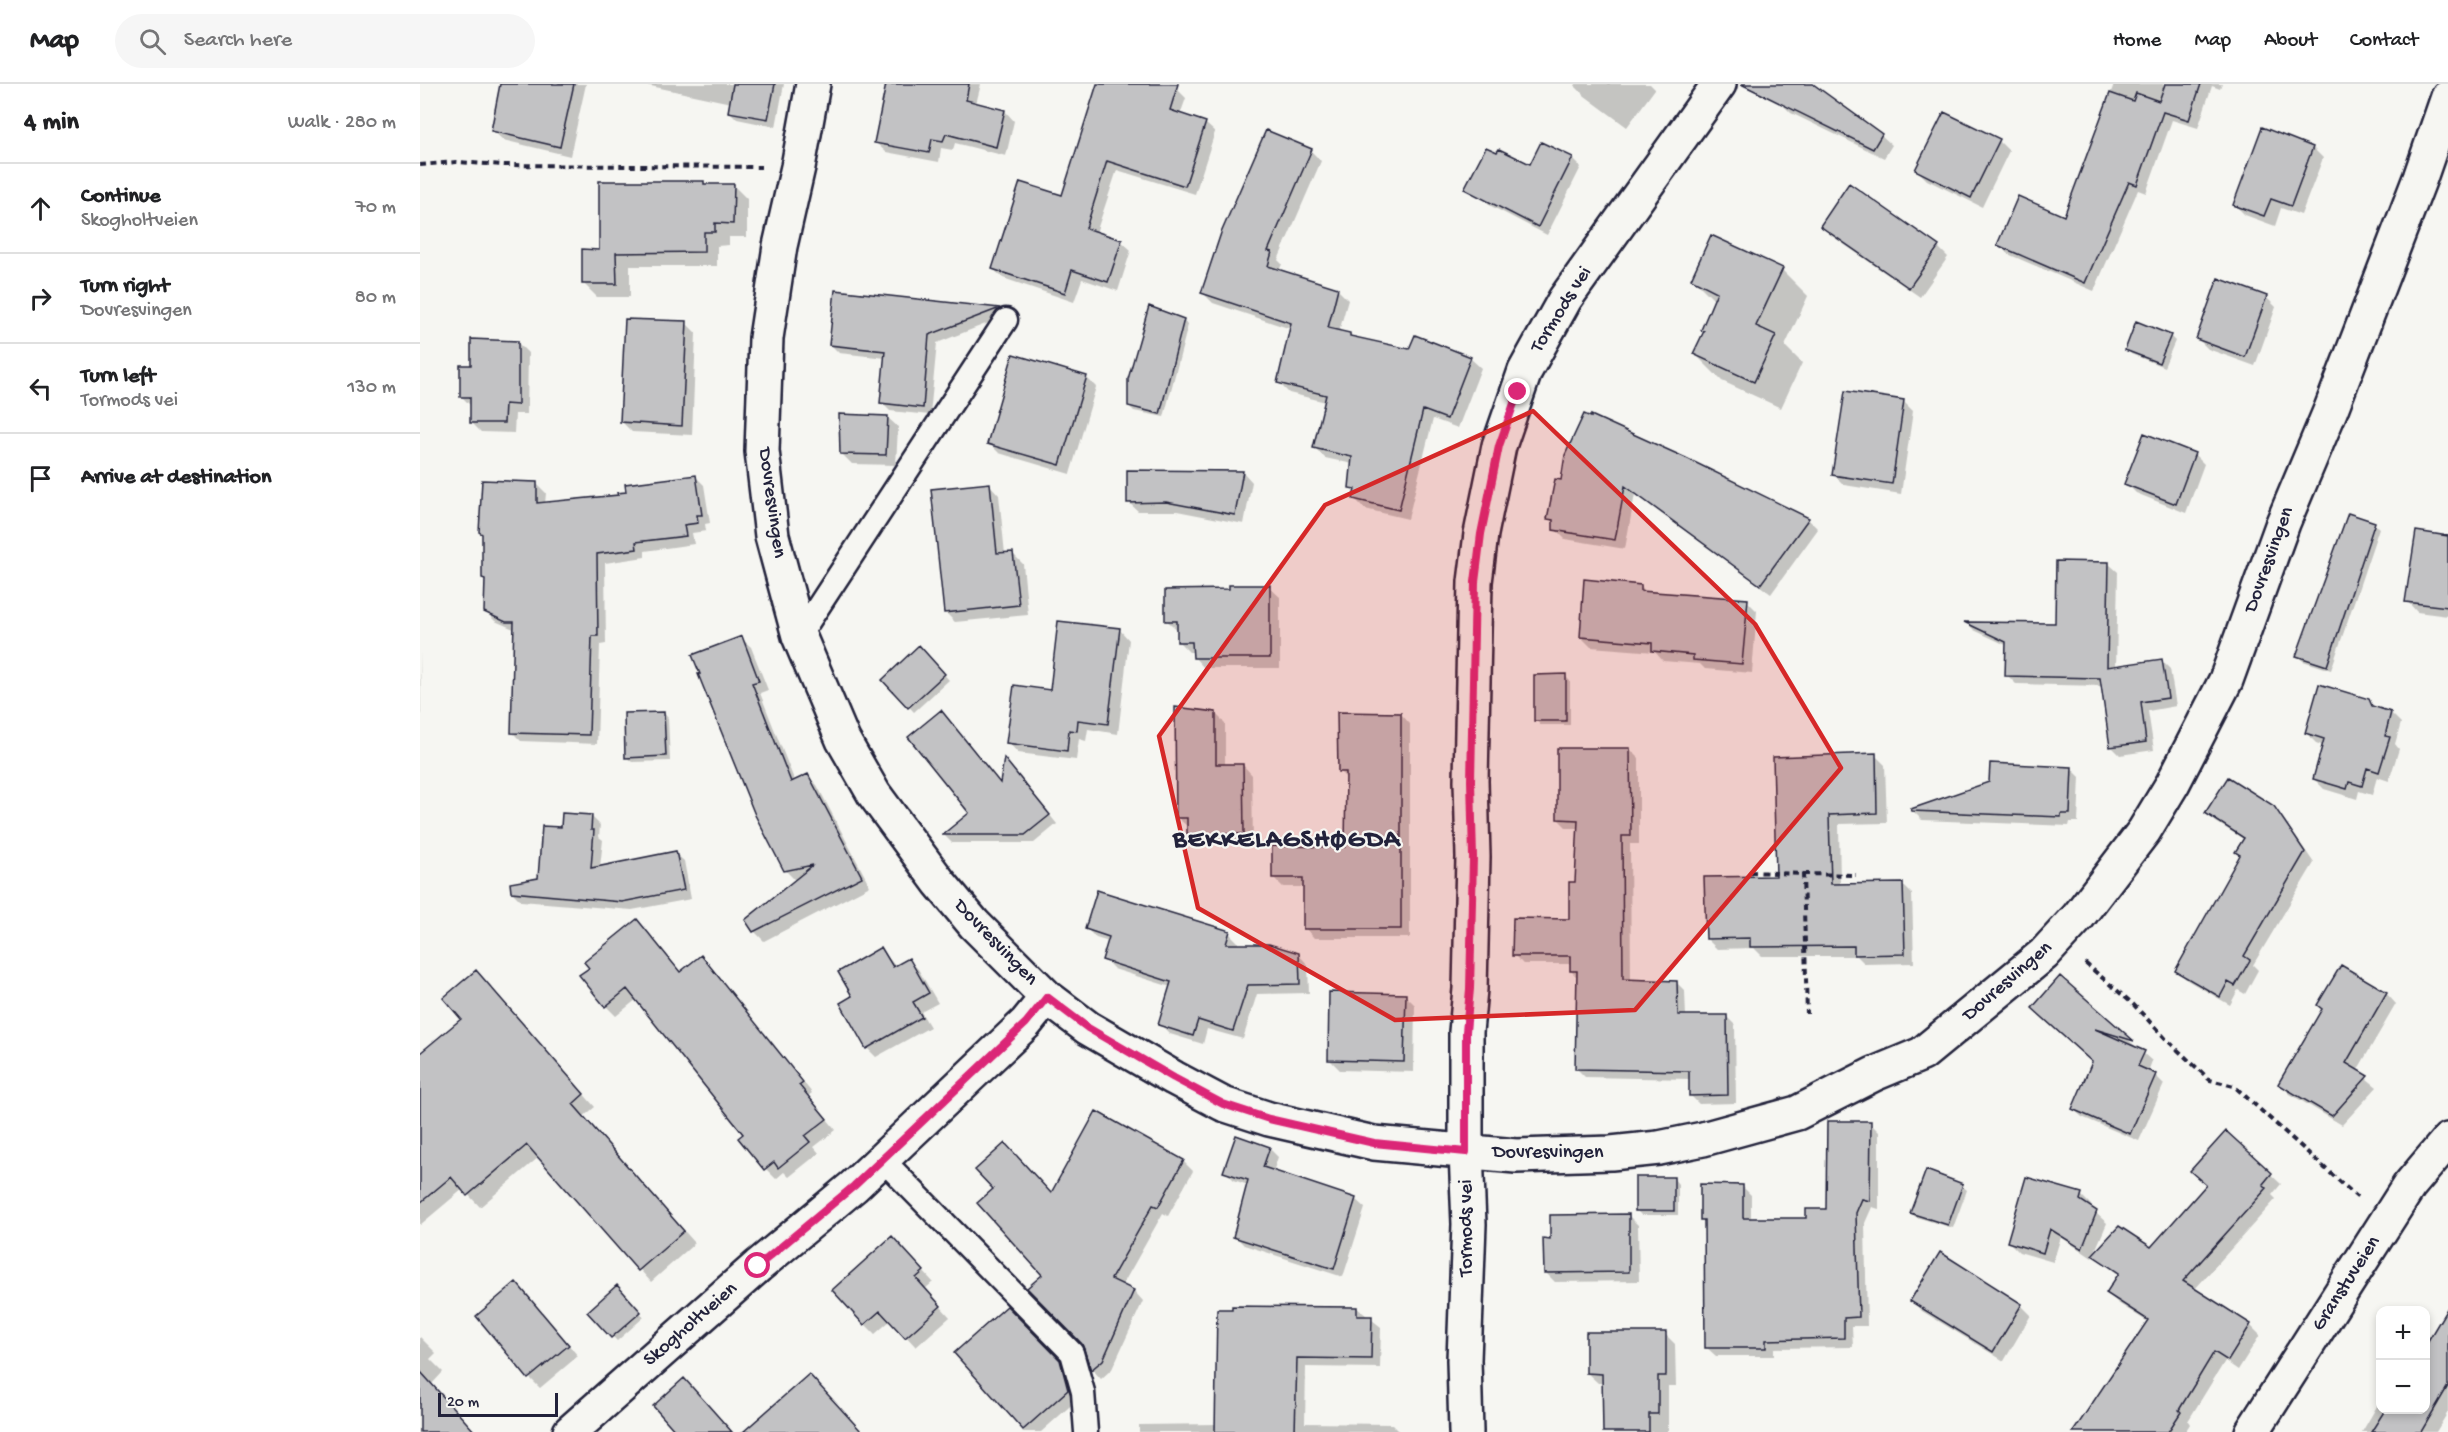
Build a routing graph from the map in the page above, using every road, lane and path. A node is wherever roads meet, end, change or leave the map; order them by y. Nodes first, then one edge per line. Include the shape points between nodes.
1 (813, 84) edge
2 (1719, 84) edge
3 (2448, 97) edge
4 (420, 165) edge
5 (798, 167) junction
6 (1006, 320) dead end
7 (799, 636) junction
8 (1750, 872) dead end
9 (1803, 874) junction
10 (1856, 875) dead end
11 (2057, 939) junction
12 (1047, 997) junction
13 (1807, 1014) dead end
14 (2448, 1140) edge
15 (1466, 1152) junction
16 (882, 1159) junction
17 (2387, 1222) junction
18 (570, 1432) edge
19 (1086, 1432) edge
20 (1466, 1432) edge
21 (2252, 1432) edge

1 - 5 street, Dovresvingen
2 - 15 street, Tormods vei via 1565,298 1525,371 1499,446 1475,582
3 - 11 street, Dovresvingen via 2226,680 2144,831
4 - 5 path via 456,162
5 - 7 street, Dovresvingen via 780,246 766,338 761,434 772,536
6 - 7 lane
7 - 12 street, Dovresvingen via 843,741 874,794 974,924
8 - 9 path
9 - 10 path
9 - 13 path
11 - 15 street, Dovresvingen via 1922,1054 1797,1113 1703,1139 1611,1153 1516,1156
11 - 17 path via 2133,1004 2210,1080 2234,1086
12 - 15 street, Dovresvingen via 1088,1028 1223,1104 1269,1119 1374,1143
12 - 16 street, Skogholtveien via 1026,1023
14 - 17 street, Granstuveien via 2409,1186
15 - 20 street, Tormods vei
16 - 18 street, Skogholtveien
16 - 19 lane via 1072,1353 1083,1392
17 - 21 street, Granstuveien

